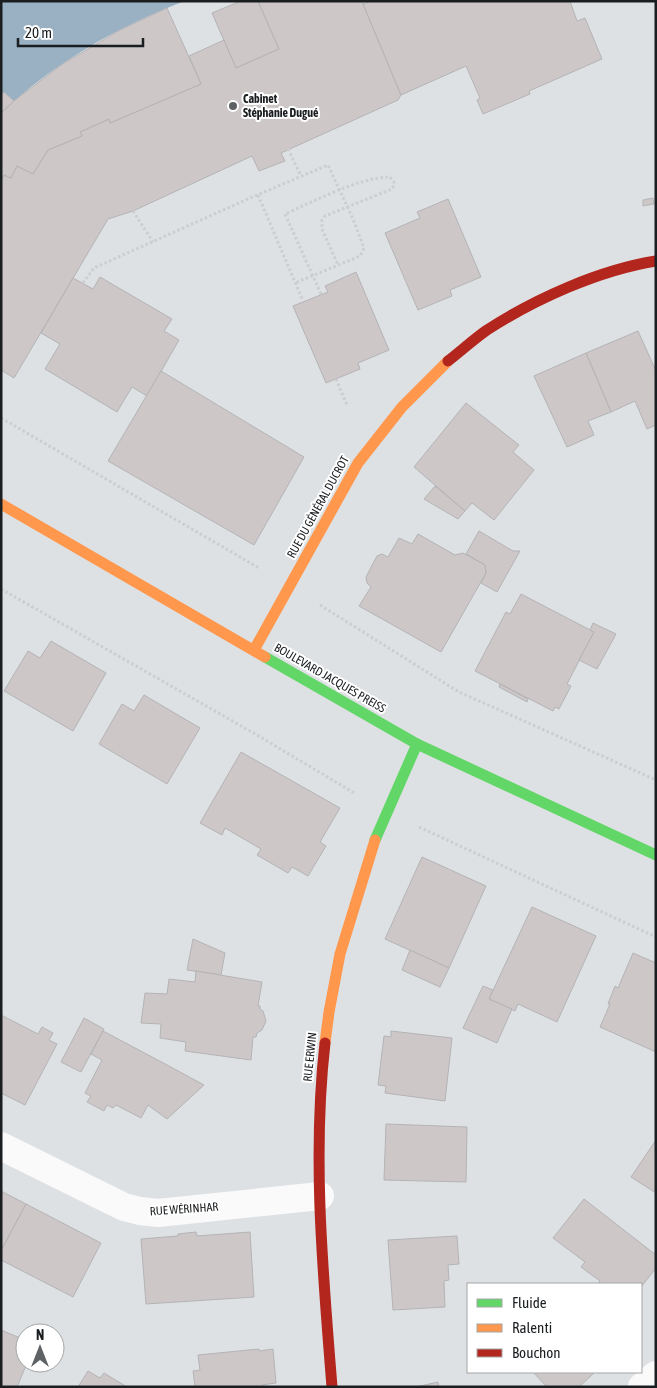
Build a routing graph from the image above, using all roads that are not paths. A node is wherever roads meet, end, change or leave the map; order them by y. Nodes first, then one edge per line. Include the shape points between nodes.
1 (656, 261) edge
2 (1, 504) edge
3 (254, 650) junction
4 (417, 744) junction
5 (656, 855) edge
6 (1, 1146) edge
7 (320, 1196) junction
8 (656, 1375) edge
9 (332, 1387) edge
10 (642, 1387) edge

1 - 3 street, RUE DU GÉNÉRAL DUCROT via 581,282 537,301 486,331 445,364 402,407 358,464
2 - 3 street, BOULEVARD JACQUES PREISS
3 - 4 street, BOULEVARD JACQUES PREISS
4 - 5 street, BOULEVARD JACQUES PREISS
4 - 7 street, RUE ERWIN via 369,854 340,954 323,1063 318,1154
6 - 7 street, RUE WÉRINHAR via 124,1207 140,1211 158,1213
7 - 9 street, RUE ERWIN
8 - 10 street

